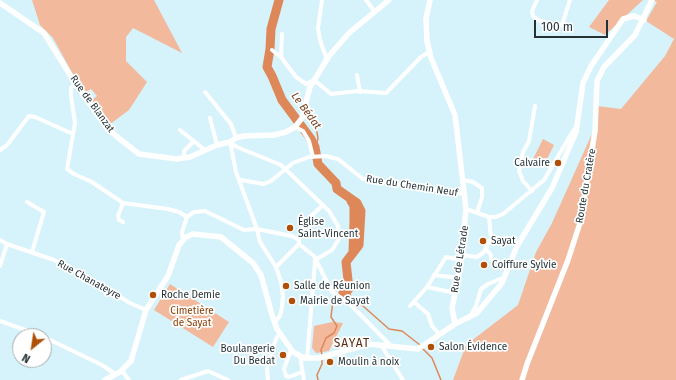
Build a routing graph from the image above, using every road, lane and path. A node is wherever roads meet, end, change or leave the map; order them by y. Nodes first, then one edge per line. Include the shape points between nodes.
1 (322, 0) edge
2 (366, 0) edge
3 (389, 0) edge
4 (430, 0) edge
5 (537, 0) edge
6 (570, 0) edge
7 (652, 0) edge
8 (0, 3) edge
9 (375, 12) junction
10 (644, 20) junction
11 (282, 34) dead end
12 (272, 50) dead end
13 (429, 52) junction
14 (281, 57) junction
15 (327, 60) junction
16 (357, 75) dead end
17 (314, 80) junction
18 (75, 83) junction
19 (306, 84) junction
20 (205, 92) dead end
21 (360, 92) junction
22 (309, 94) junction
23 (535, 106) dead end
24 (210, 118) dead end
25 (298, 123) junction
26 (577, 127) junction
27 (180, 130) dead end
28 (73, 134) junction
29 (236, 138) junction
30 (194, 141) junction
31 (230, 142) junction
32 (217, 144) junction
33 (0, 150) edge
34 (205, 150) junction
35 (316, 156) junction
36 (184, 158) junction
37 (285, 168) junction
38 (241, 180) junction
39 (463, 180) junction
40 (532, 191) junction
41 (465, 194) junction
42 (27, 202) dead end
43 (123, 203) junction
44 (324, 205) junction
45 (466, 210) junction
46 (477, 213) junction
47 (187, 217) junction
48 (490, 217) junction
49 (123, 222) dead end
50 (257, 230) junction
51 (0, 240) edge
52 (183, 240) junction
53 (299, 242) junction
54 (7, 244) junction
55 (486, 248) junction
56 (32, 252) junction
57 (461, 257) junction
58 (316, 260) junction
59 (491, 260) dead end
60 (0, 266) edge
61 (276, 267) junction
62 (434, 275) junction
63 (505, 277) junction
64 (458, 278) junction
65 (427, 288) junction
66 (455, 293) junction
67 (414, 302) junction
68 (410, 306) dead end
69 (146, 310) junction
70 (470, 316) junction
71 (0, 321) edge
72 (274, 322) junction
73 (455, 324) junction
74 (20, 328) edge
75 (280, 333) junction
76 (440, 335) junction
77 (52, 340) edge
78 (381, 345) junction
79 (391, 346) junction
80 (291, 350) junction
81 (300, 356) junction
82 (307, 359) junction
83 (122, 371) junction
84 (302, 372) junction
85 (116, 374) junction
86 (105, 380) edge
87 (129, 380) edge
88 (181, 380) edge
89 (228, 380) edge
90 (268, 380) edge
91 (304, 380) edge
92 (403, 380) edge
93 (522, 380) edge

1 - 15 street via 318,28
2 - 9 street
3 - 9 street
4 - 13 street, Rue de Létrade via 426,23
5 - 6 street via 532,11 533,16 557,26 562,25
7 - 10 street, Route du Cratère
8 - 18 street, Rue de Blanzat via 51,40
9 - 15 street via 340,41
10 - 26 street via 632,16 622,20 591,66 583,86
10 - 93 street, Route du Cratère via 629,43 604,67 597,81 595,131 578,228
11 - 14 street
12 - 14 street
13 - 21 street via 386,93
13 - 39 street, Rue de Létrade via 455,115
14 - 19 street via 296,77
15 - 17 street
16 - 21 street
17 - 19 street
17 - 21 street via 331,94
17 - 22 street
18 - 28 street via 71,90 75,123
18 - 36 street, Rue de Blanzat via 106,127 133,150 145,155
19 - 22 street
20 - 29 street via 231,124
22 - 25 street
23 - 40 street via 529,141 523,152 519,171 523,181
24 - 32 street
25 - 29 street via 286,132 274,135
25 - 35 street
26 - 40 street via 544,180
26 - 63 street via 552,188 517,246
27 - 30 street
28 - 33 street via 29,116 7,145
28 - 43 street via 67,169
29 - 31 street
30 - 34 street
30 - 36 street via 184,151
31 - 32 street, Rue de Blanzat
31 - 37 street
31 - 38 street via 236,172
32 - 34 street, Rue de Blanzat
34 - 36 street, Rue de Blanzat
35 - 37 street
35 - 41 street, Rue du Chemin Neuf via 338,159 363,179
37 - 38 street via 264,184
37 - 44 street
38 - 50 street via 243,193
39 - 41 street, Rue de Létrade
39 - 46 street via 474,182 482,188
40 - 48 street via 503,214
41 - 45 street, Rue de Létrade
42 - 56 street via 44,212
43 - 47 street via 168,209
43 - 49 street via 118,216
44 - 53 street via 308,219
44 - 58 street via 337,223 340,236 332,250
45 - 46 street
45 - 57 street, Rue de Létrade
46 - 48 street
47 - 50 street via 194,212 205,212 244,230
47 - 52 street via 182,232
48 - 55 street via 491,238
50 - 53 street via 287,234
50 - 61 street via 260,242
51 - 54 street, Rue Chanateyre
52 - 69 street via 168,276
52 - 72 street via 193,234 216,236 226,240 249,258 262,276
53 - 58 street
53 - 61 street
54 - 56 street, Rue Chanateyre
54 - 60 street
55 - 57 street via 483,254 477,257
55 - 59 street
56 - 69 street, Rue Chanateyre via 74,270
57 - 62 street via 446,257
57 - 64 street, Rue de Létrade
58 - 79 street via 332,292 349,303
58 - 82 street
61 - 72 street via 282,300 280,316
62 - 64 street
62 - 65 street
63 - 70 street via 500,287 479,311
63 - 70 street via 481,290
64 - 66 street, Rue de Létrade
65 - 66 street
65 - 67 street
66 - 73 street, Rue de Létrade via 452,308
67 - 68 street
67 - 76 street via 428,314 432,326
69 - 83 street via 135,352
70 - 73 street
71 - 74 street
72 - 75 street
73 - 76 street
75 - 80 street
75 - 90 street via 267,367
76 - 79 street via 418,349
77 - 85 street
78 - 79 street
78 - 82 street via 365,345
78 - 92 street
80 - 81 street
80 - 84 street via 284,369 286,376
81 - 82 street
81 - 84 street
83 - 85 street
83 - 87 street
84 - 91 street
85 - 86 street
88 - 89 street via 208,371

